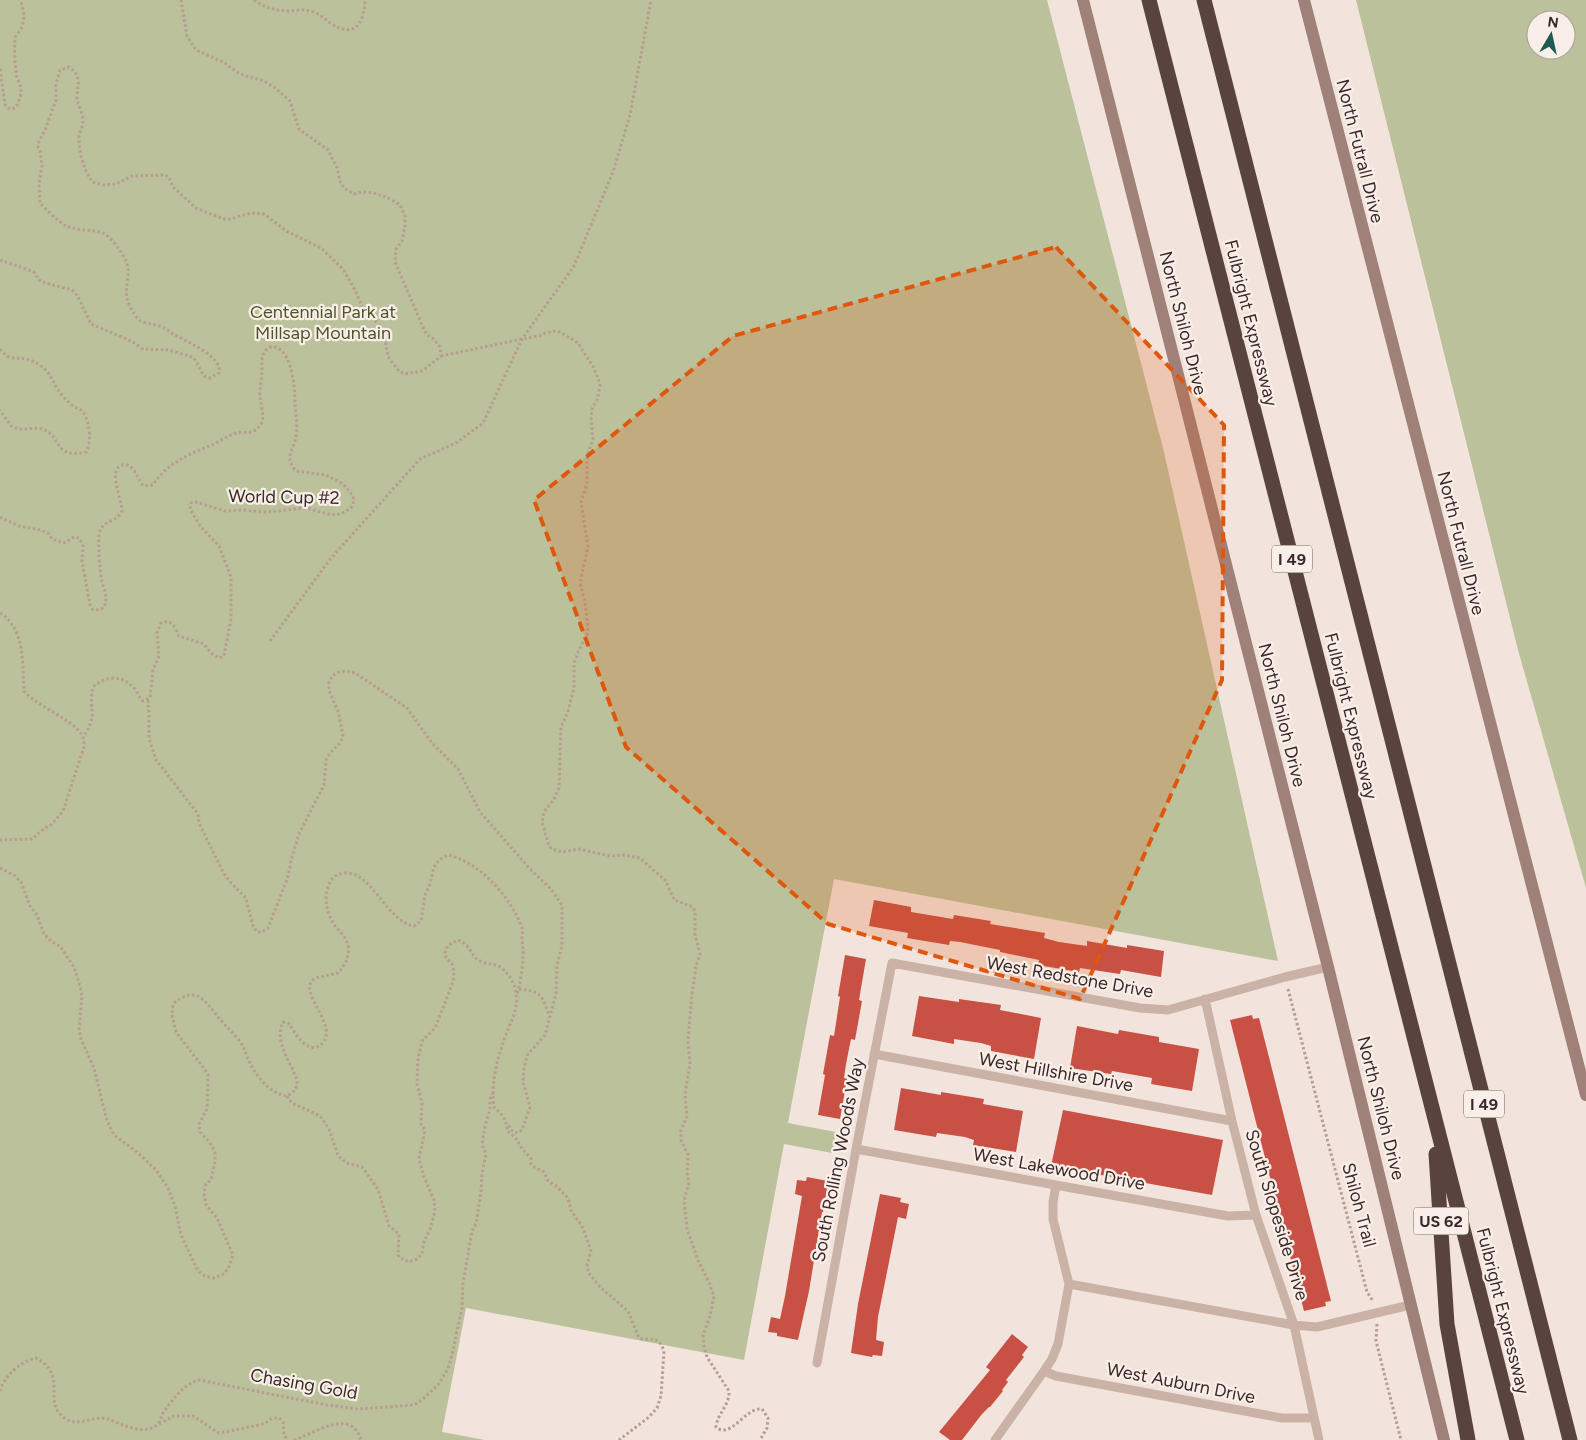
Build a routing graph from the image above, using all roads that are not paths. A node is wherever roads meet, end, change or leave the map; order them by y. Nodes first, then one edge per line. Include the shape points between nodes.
1 (1082, 0) edge
2 (1149, 0) edge
3 (1204, 0) edge
4 (1304, 0) edge
5 (892, 963) joint
6 (1328, 967) junction
7 (1205, 1000) junction
8 (874, 1054) junction
9 (1586, 1095) edge
10 (1434, 1117) junction
11 (1232, 1121) junction
12 (856, 1148) junction
13 (1056, 1185) junction
14 (1256, 1215) junction
15 (1069, 1284) junction
16 (1410, 1305) junction
17 (1294, 1325) junction
18 (817, 1363) dead end
19 (1044, 1371) junction
20 (1314, 1418) junction
21 (995, 1440) edge
22 (1319, 1440) edge
23 (1444, 1440) edge
24 (1468, 1440) edge
25 (1517, 1440) edge
26 (1570, 1440) edge

1 - 6 main road, North Shiloh Drive
2 - 10 highway, Fulbright Expressway / I 49
3 - 26 highway, Fulbright Expressway / I 49
4 - 9 main road, North Futrall Drive
5 - 7 lane, West Redstone Drive via 1140,1008 1168,1010
5 - 8 lane, South Rolling Woods Way
6 - 7 lane, West Redstone Drive
6 - 16 main road, North Shiloh Drive
7 - 11 lane, South Slopeside Drive
8 - 11 lane, West Hillshire Drive
8 - 12 lane, South Rolling Woods Way
10 - 24 highway, US 62 via 1448,1324
10 - 25 highway, Fulbright Expressway / I 49
11 - 14 lane, South Slopeside Drive
12 - 13 lane, West Lakewood Drive
12 - 18 lane, South Rolling Woods Way
13 - 14 lane, West Lakewood Drive via 1228,1216
13 - 15 lane via 1054,1219
14 - 17 lane, South Slopeside Drive
15 - 17 lane
15 - 19 lane via 1058,1344
16 - 17 lane via 1316,1327
16 - 23 main road, North Shiloh Drive
17 - 20 lane, South Slopeside Drive
19 - 20 lane, West Auburn Drive via 1056,1376 1282,1418
19 - 21 lane
20 - 22 lane, South Slopeside Drive

